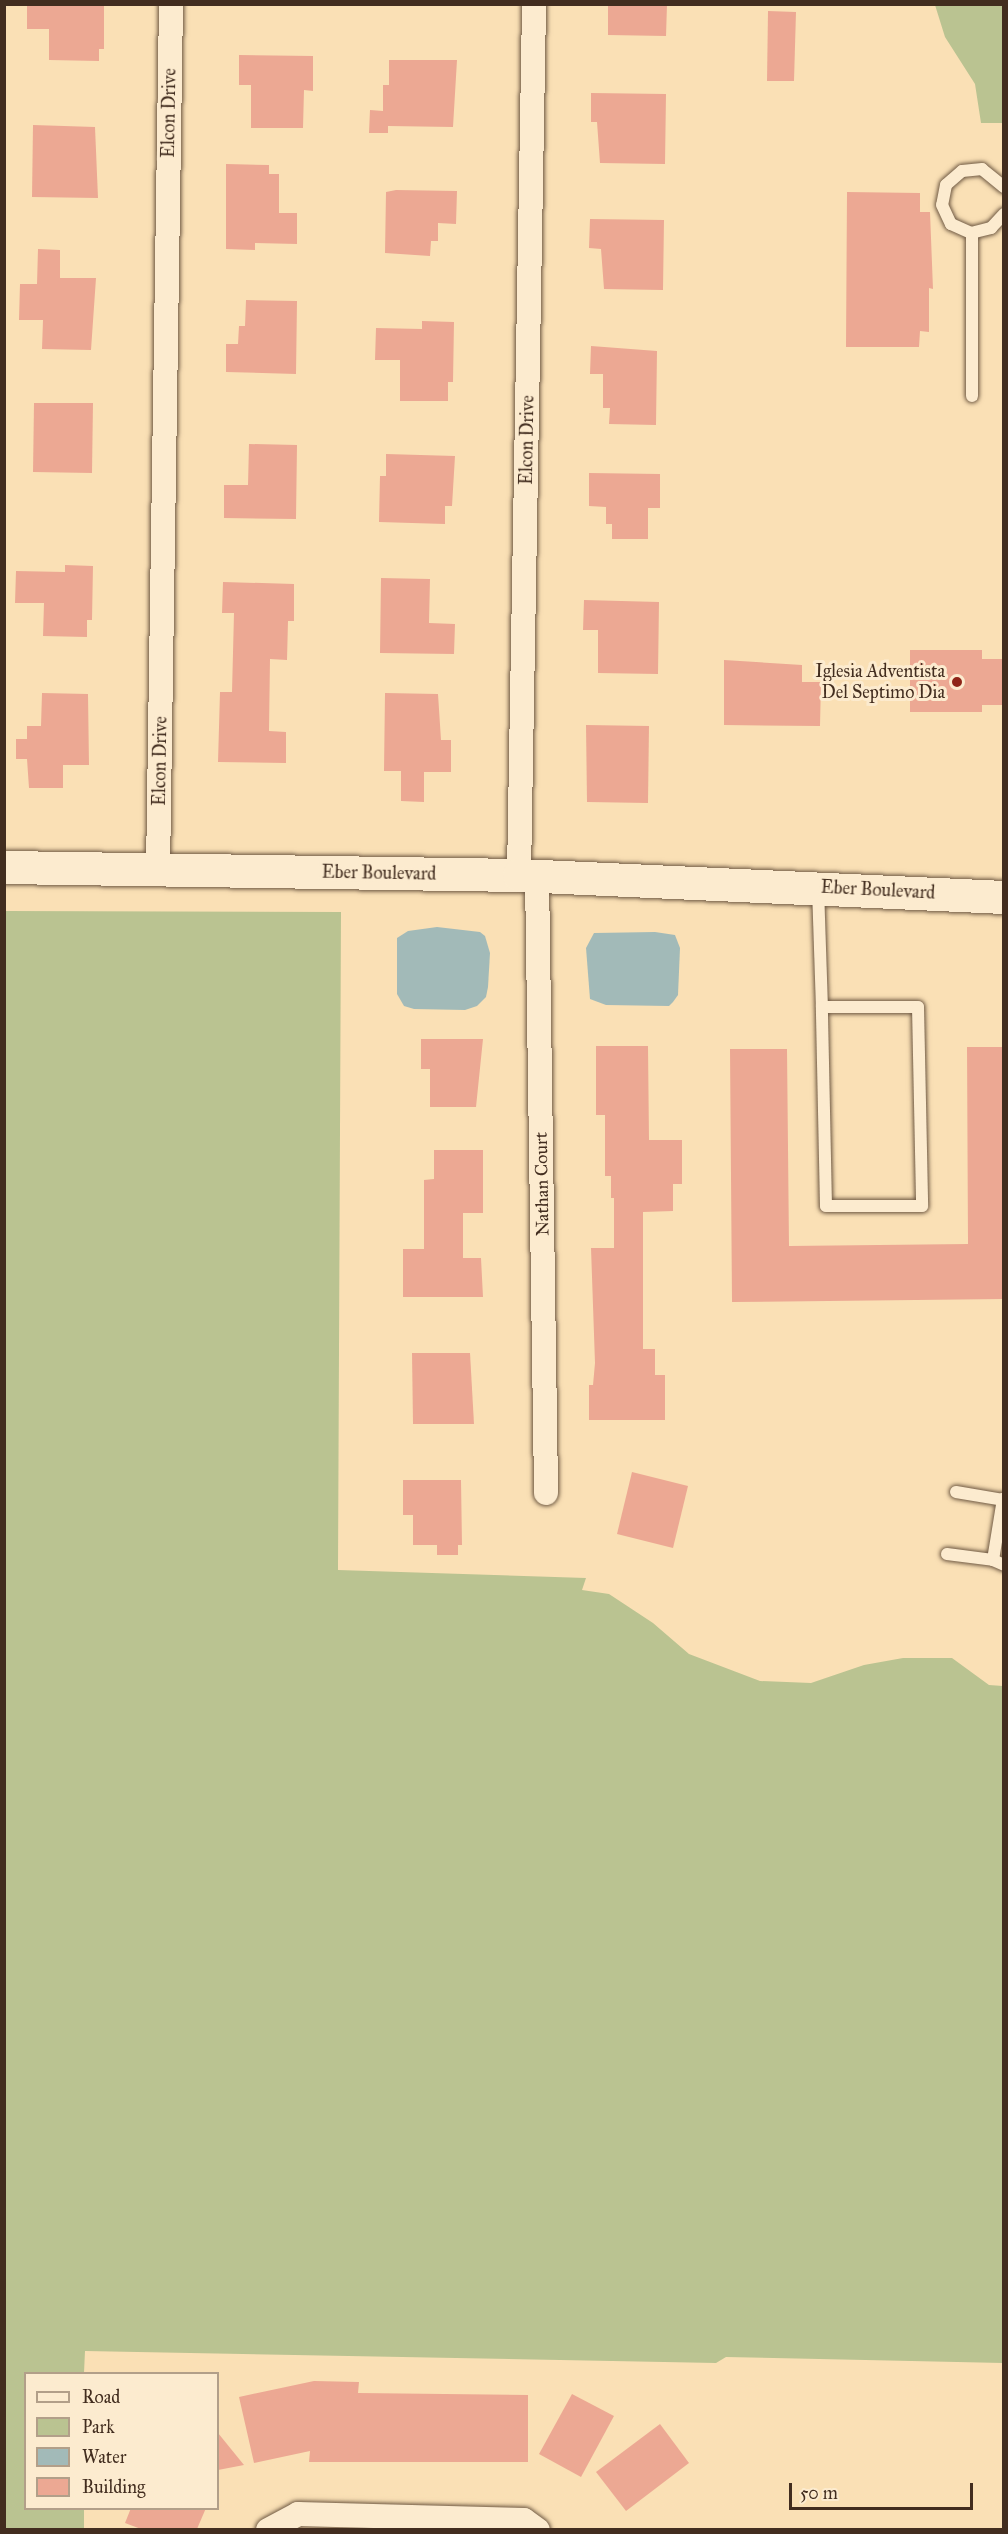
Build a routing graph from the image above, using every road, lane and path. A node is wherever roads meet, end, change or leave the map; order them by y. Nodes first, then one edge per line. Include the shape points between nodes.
1 (171, 4) edge
2 (534, 4) edge
3 (1002, 182) edge
4 (1004, 214) edge
5 (972, 233) junction
6 (972, 396) dead end
7 (4, 867) edge
8 (159, 870) junction
9 (528, 876) junction
10 (1004, 880) edge
11 (753, 884) junction
12 (818, 887) junction
13 (1004, 897) edge
14 (822, 1007) junction
15 (546, 1492) dead end
16 (956, 1492) dead end
17 (1003, 1499) edge
18 (947, 1554) dead end
19 (998, 1563) edge
20 (268, 2529) edge
21 (538, 2529) edge

1 - 8 street, Elcon Drive
2 - 9 street, Elcon Drive
3 - 5 lane via 982,169 972,168 952,177 946,185 942,205 945,215 960,230
4 - 5 lane via 991,228
5 - 6 lane
7 - 8 street, Eber Boulevard
8 - 9 street, Eber Boulevard
9 - 11 street, Eber Boulevard
9 - 15 street, Nathan Court
10 - 11 street, Eber Boulevard
11 - 12 street, Eber Boulevard
12 - 13 street, Eber Boulevard
12 - 14 lane
14 - 14 lane via 918,1007 922,1206 826,1206
16 - 17 lane
17 - 19 lane
18 - 19 lane
20 - 21 street via 298,2514 524,2520

